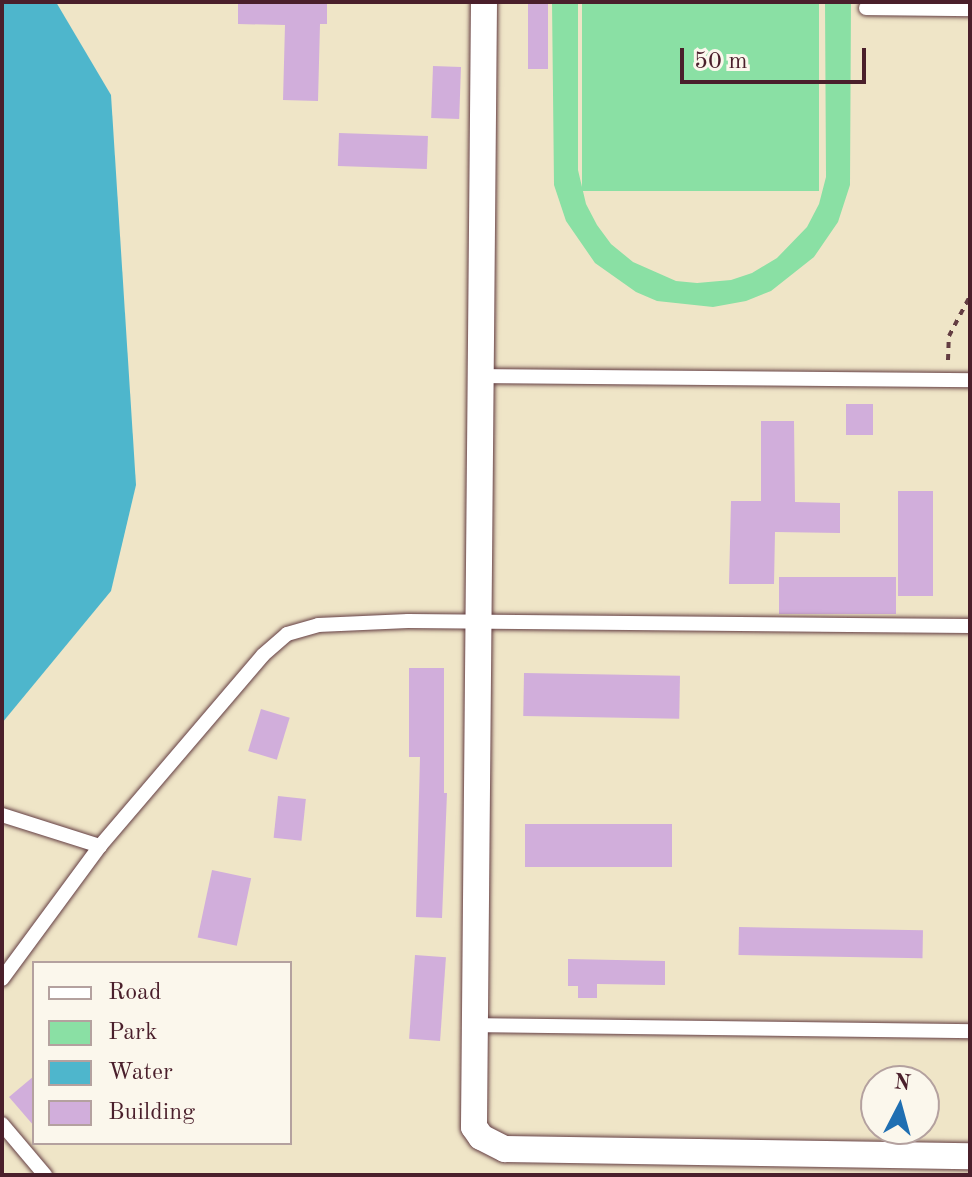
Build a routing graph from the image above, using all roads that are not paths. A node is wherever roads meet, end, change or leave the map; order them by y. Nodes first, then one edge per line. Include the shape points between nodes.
1 (484, 2) edge
2 (866, 8) dead end
3 (970, 9) edge
4 (480, 376) junction
5 (970, 380) edge
6 (477, 622) junction
7 (970, 626) edge
8 (2, 815) edge
9 (100, 846) junction
10 (2, 979) edge
11 (473, 1025) junction
12 (970, 1031) edge
13 (2, 1124) edge
14 (970, 1156) edge
15 (45, 1175) edge

1 - 4 street
2 - 3 lane
4 - 5 lane
4 - 6 street
6 - 7 lane
6 - 9 lane via 318,625 287,634 263,655
6 - 11 street
8 - 9 lane
9 - 10 lane
11 - 12 lane
11 - 14 street via 474,1127 481,1137 505,1149
13 - 15 lane

